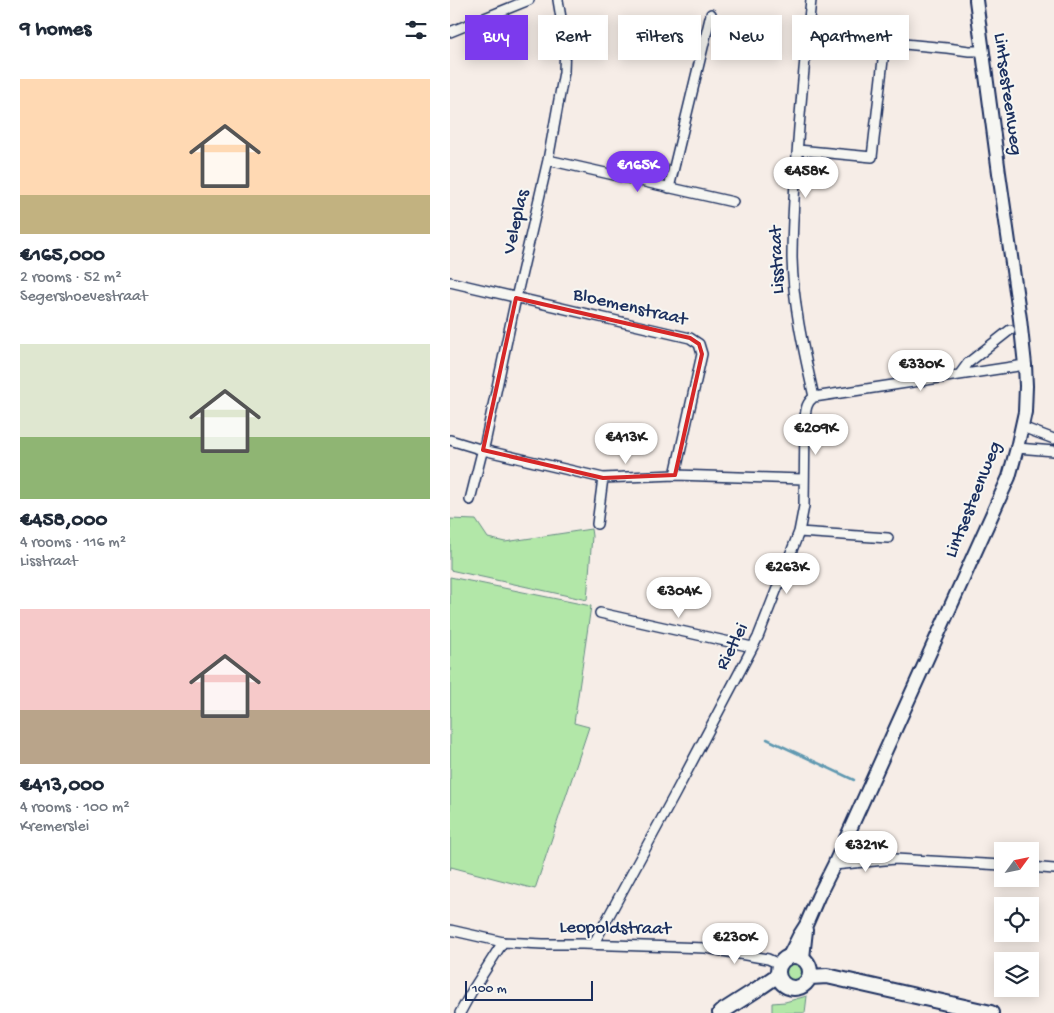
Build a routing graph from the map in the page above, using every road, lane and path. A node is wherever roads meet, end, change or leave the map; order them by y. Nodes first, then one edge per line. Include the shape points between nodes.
1 (529, 0) edge
2 (558, 0) edge
3 (811, 0) edge
4 (976, 0) edge
5 (712, 14) dead end
6 (810, 15) edge
7 (450, 32) edge
8 (909, 44) edge
9 (982, 51) junction
10 (806, 60) edge
11 (882, 60) edge
12 (798, 150) junction
13 (548, 160) junction
14 (669, 188) junction
15 (733, 202) dead end
16 (450, 282) edge
17 (516, 298) junction
18 (1010, 330) dead end
19 (1025, 365) junction
20 (960, 374) junction
21 (814, 397) junction
22 (1022, 427) junction
23 (450, 440) edge
24 (1054, 440) edge
25 (1017, 448) junction
26 (483, 450) junction
27 (1054, 451) edge
28 (675, 476) junction
29 (603, 478) junction
30 (804, 479) junction
31 (470, 500) dead end
32 (597, 524) dead end
33 (799, 532) junction
34 (888, 538) dead end
35 (600, 613) dead end
36 (752, 647) junction
37 (846, 838) junction
38 (895, 859) junction
39 (834, 865) junction
40 (994, 865) edge
41 (1039, 868) edge
42 (1054, 869) edge
43 (450, 930) edge
44 (503, 942) junction
45 (594, 945) junction
46 (793, 968) junction
47 (721, 1012) edge
48 (460, 1013) edge
49 (991, 1013) edge

1 - 7 street
2 - 13 street, Veleplas via 565,42 564,72
3 - 6 street, Lisstraat
4 - 9 street, Lintsesteenweg
5 - 14 street
8 - 9 street
9 - 19 street, Lintsesteenweg
10 - 12 street, Lisstraat
11 - 12 street via 872,157
12 - 21 street, Lisstraat via 792,258 803,351
13 - 14 street
13 - 17 street, Veleplas
14 - 15 street
16 - 17 street, Bloemenstraat
17 - 26 street, Veleplas
17 - 28 street, Bloemenstraat via 690,338 699,344 702,354
18 - 20 street via 968,363
19 - 20 street
19 - 22 street, Lintsesteenweg
20 - 21 street
21 - 30 street, Rietlei via 806,407
22 - 24 street
22 - 25 street, Lintsesteenweg
23 - 26 street
25 - 27 street
25 - 37 street, Lintsesteenweg via 1009,477
26 - 29 street
26 - 31 street, Veleplas
28 - 29 street
28 - 30 street
29 - 32 street
30 - 33 street, Rietlei via 804,506
33 - 34 street
33 - 36 street, Rietlei
35 - 36 street
36 - 45 street, Rietlei
37 - 38 street
37 - 39 street, Lintsesteenweg
38 - 39 street
38 - 40 street
39 - 46 street, Lintsesteenweg via 799,936
41 - 42 street
43 - 44 street, Leopoldstraat
44 - 45 street, Leopoldstraat
44 - 48 street
45 - 46 street, Leopoldstraat via 706,948 768,959
46 - 47 main road
46 - 49 main road

